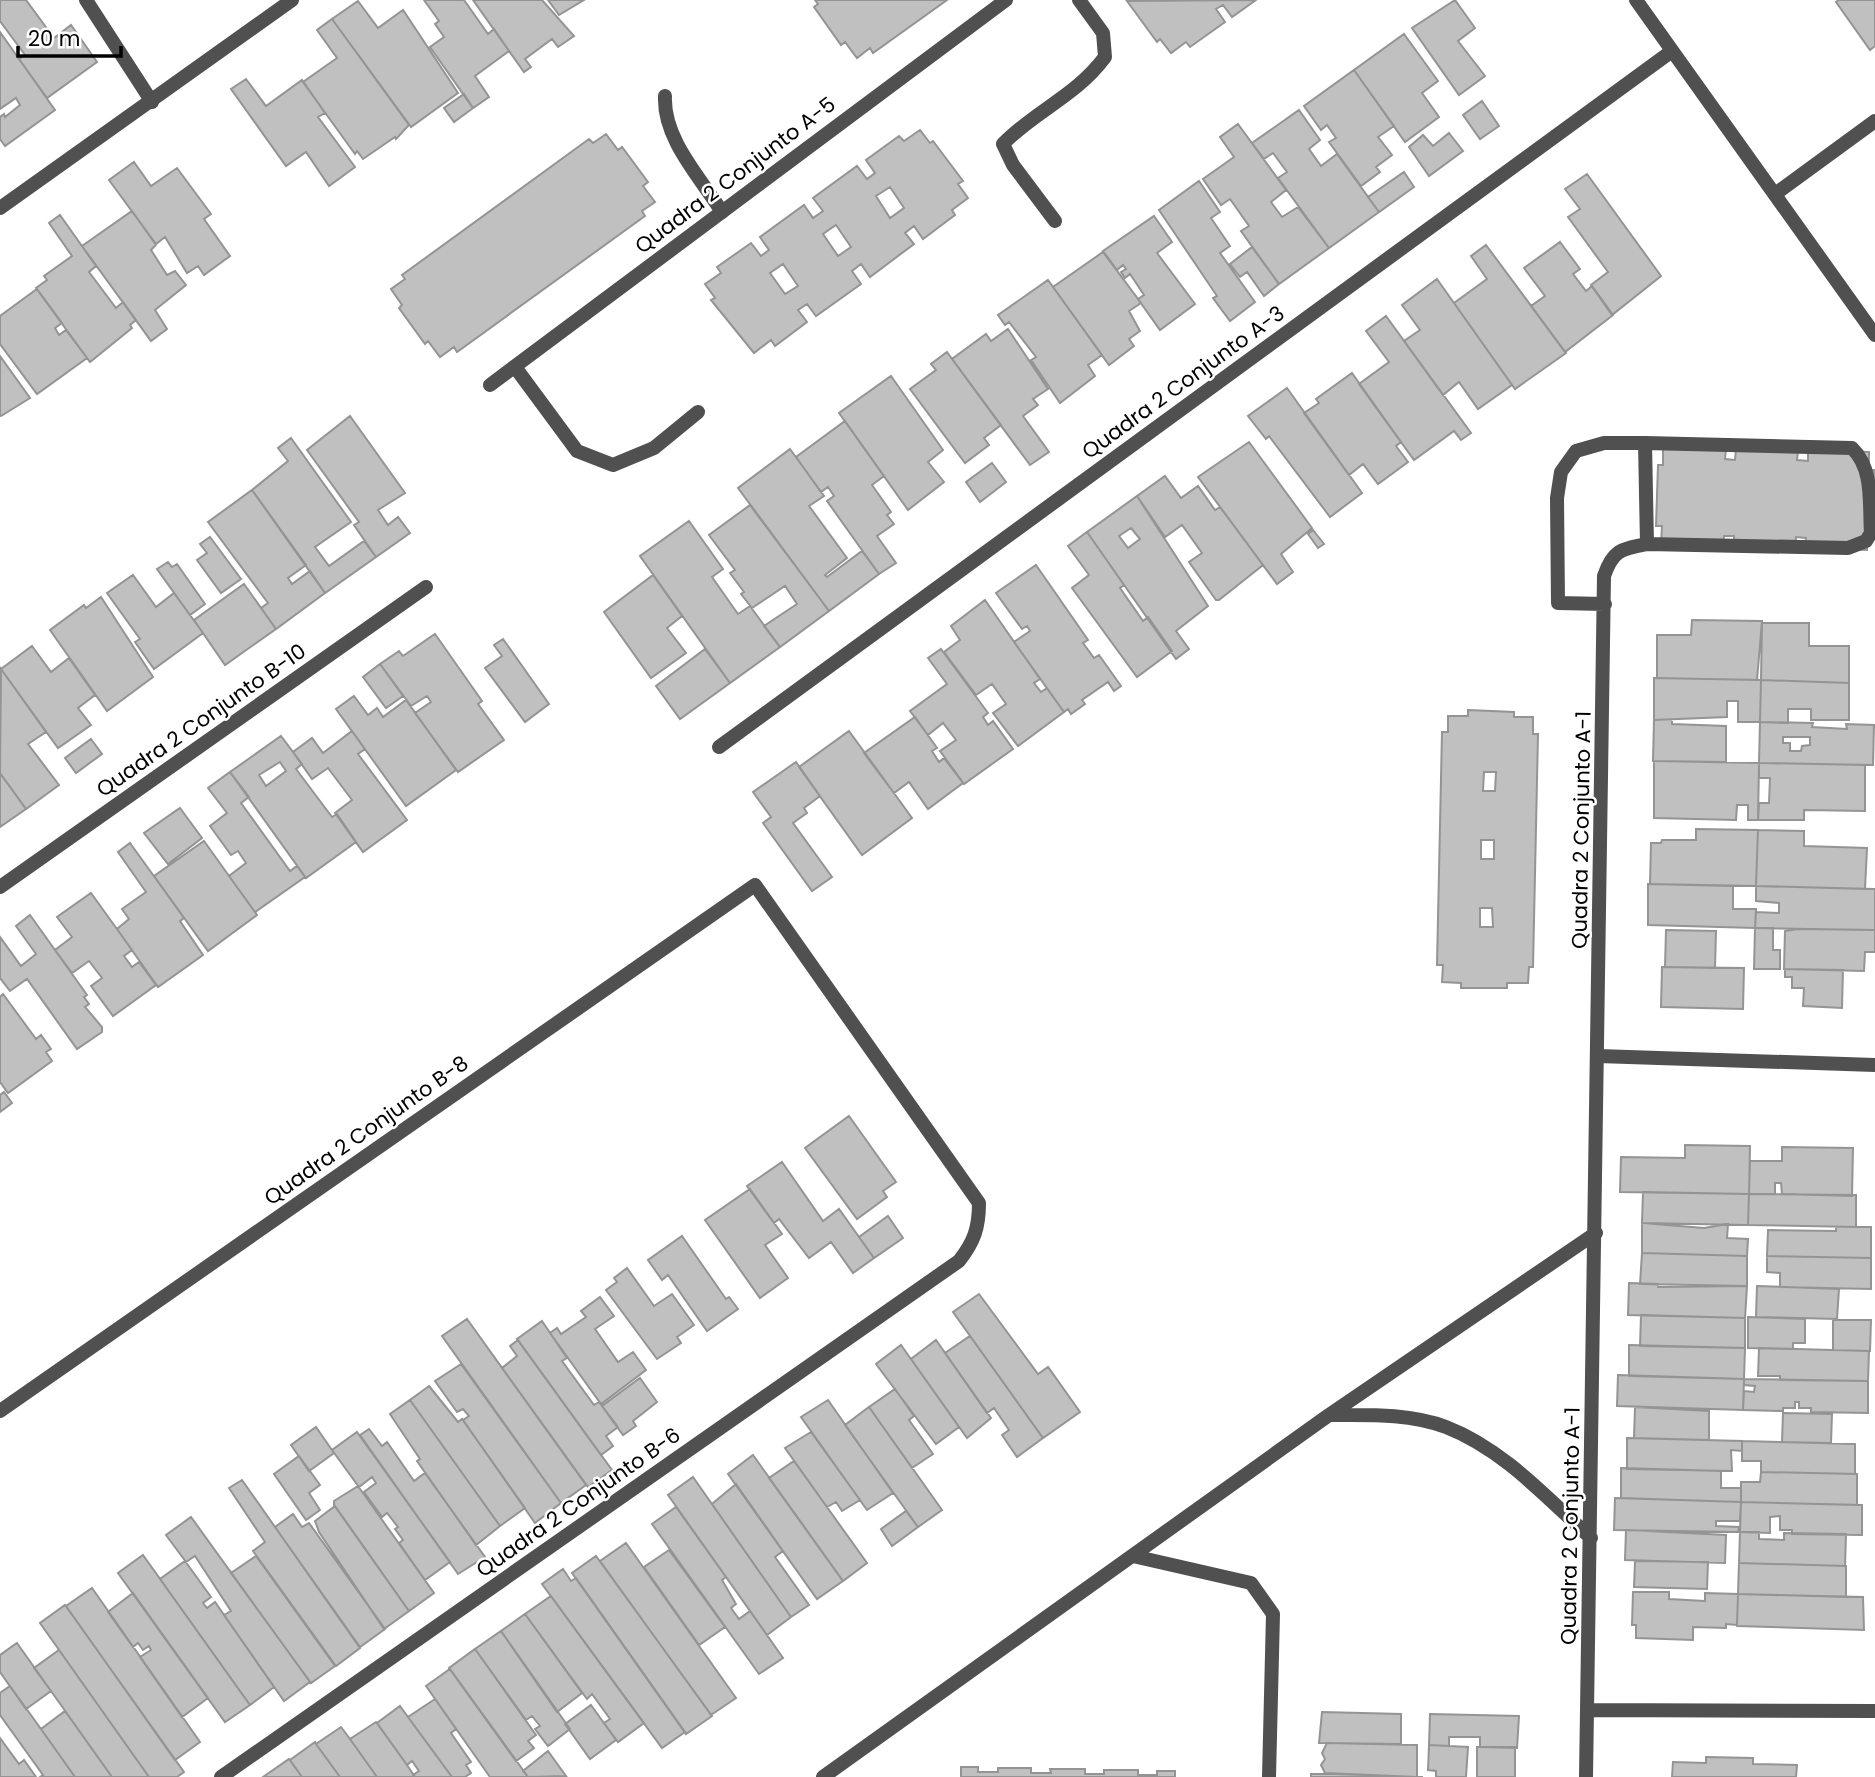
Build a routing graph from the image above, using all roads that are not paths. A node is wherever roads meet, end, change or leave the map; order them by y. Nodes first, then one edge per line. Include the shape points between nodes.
1 (86, 0) edge
2 (292, 0) edge
3 (1006, 0) edge
4 (1079, 0) edge
5 (1636, 0) edge
6 (1672, 51) junction
7 (666, 96) dead end
8 (152, 102) junction
9 (1875, 121) edge
10 (1775, 194) junction
11 (0, 208) edge
12 (722, 212) junction
13 (1055, 221) dead end
14 (1875, 335) edge
15 (514, 367) junction
16 (490, 385) dead end
17 (698, 412) dead end
18 (1645, 443) junction
19 (1647, 544) junction
20 (426, 587) dead end
21 (1605, 604) junction
22 (719, 747) dead end
23 (755, 885) joint
24 (0, 887) edge
25 (1598, 1056) junction
26 (1875, 1065) edge
27 (1596, 1233) junction
28 (0, 1410) edge
29 (1329, 1415) junction
30 (1591, 1538) junction
31 (1133, 1556) junction
32 (1588, 1710) junction
33 (1875, 1710) edge
34 (221, 1777) edge
35 (823, 1777) edge
36 (1269, 1777) edge
37 (1586, 1777) edge

1 - 8 street
2 - 8 street
3 - 12 street, Quadra 2 Conjunto A-5
4 - 13 street via 1103,33 1105,57 1088,80 1003,144
5 - 6 street
6 - 10 street
6 - 22 street, Quadra 2 Conjunto A-3
7 - 12 street via 664,116
8 - 11 street
9 - 10 street
10 - 14 street
12 - 15 street, Quadra 2 Conjunto A-5
15 - 16 street, Quadra 2 Conjunto A-5
15 - 17 street via 577,452 614,465 654,448
18 - 19 street
18 - 19 street via 1852,448 1867,471 1871,533 1866,541 1848,548
18 - 21 street via 1604,443 1576,451 1561,472 1558,603
19 - 21 street, Quadra 2 Conjunto A-1 via 1623,549 1610,559
20 - 24 street, Quadra 2 Conjunto B-10
21 - 25 street, Quadra 2 Conjunto A-1
23 - 28 street, Quadra 2 Conjunto B-8
23 - 34 street, Quadra 2 Conjunto B-6 via 979,1203 974,1242 959,1261
25 - 26 street
25 - 27 street, Quadra 2 Conjunto A-1
27 - 29 street
27 - 30 street, Quadra 2 Conjunto A-1
29 - 30 street via 1391,1416 1445,1427 1485,1446
29 - 31 street
30 - 32 street, Quadra 2 Conjunto A-1
31 - 35 street
31 - 36 street via 1251,1583 1273,1614
32 - 33 street
32 - 37 street, Quadra 2 Conjunto A-1

